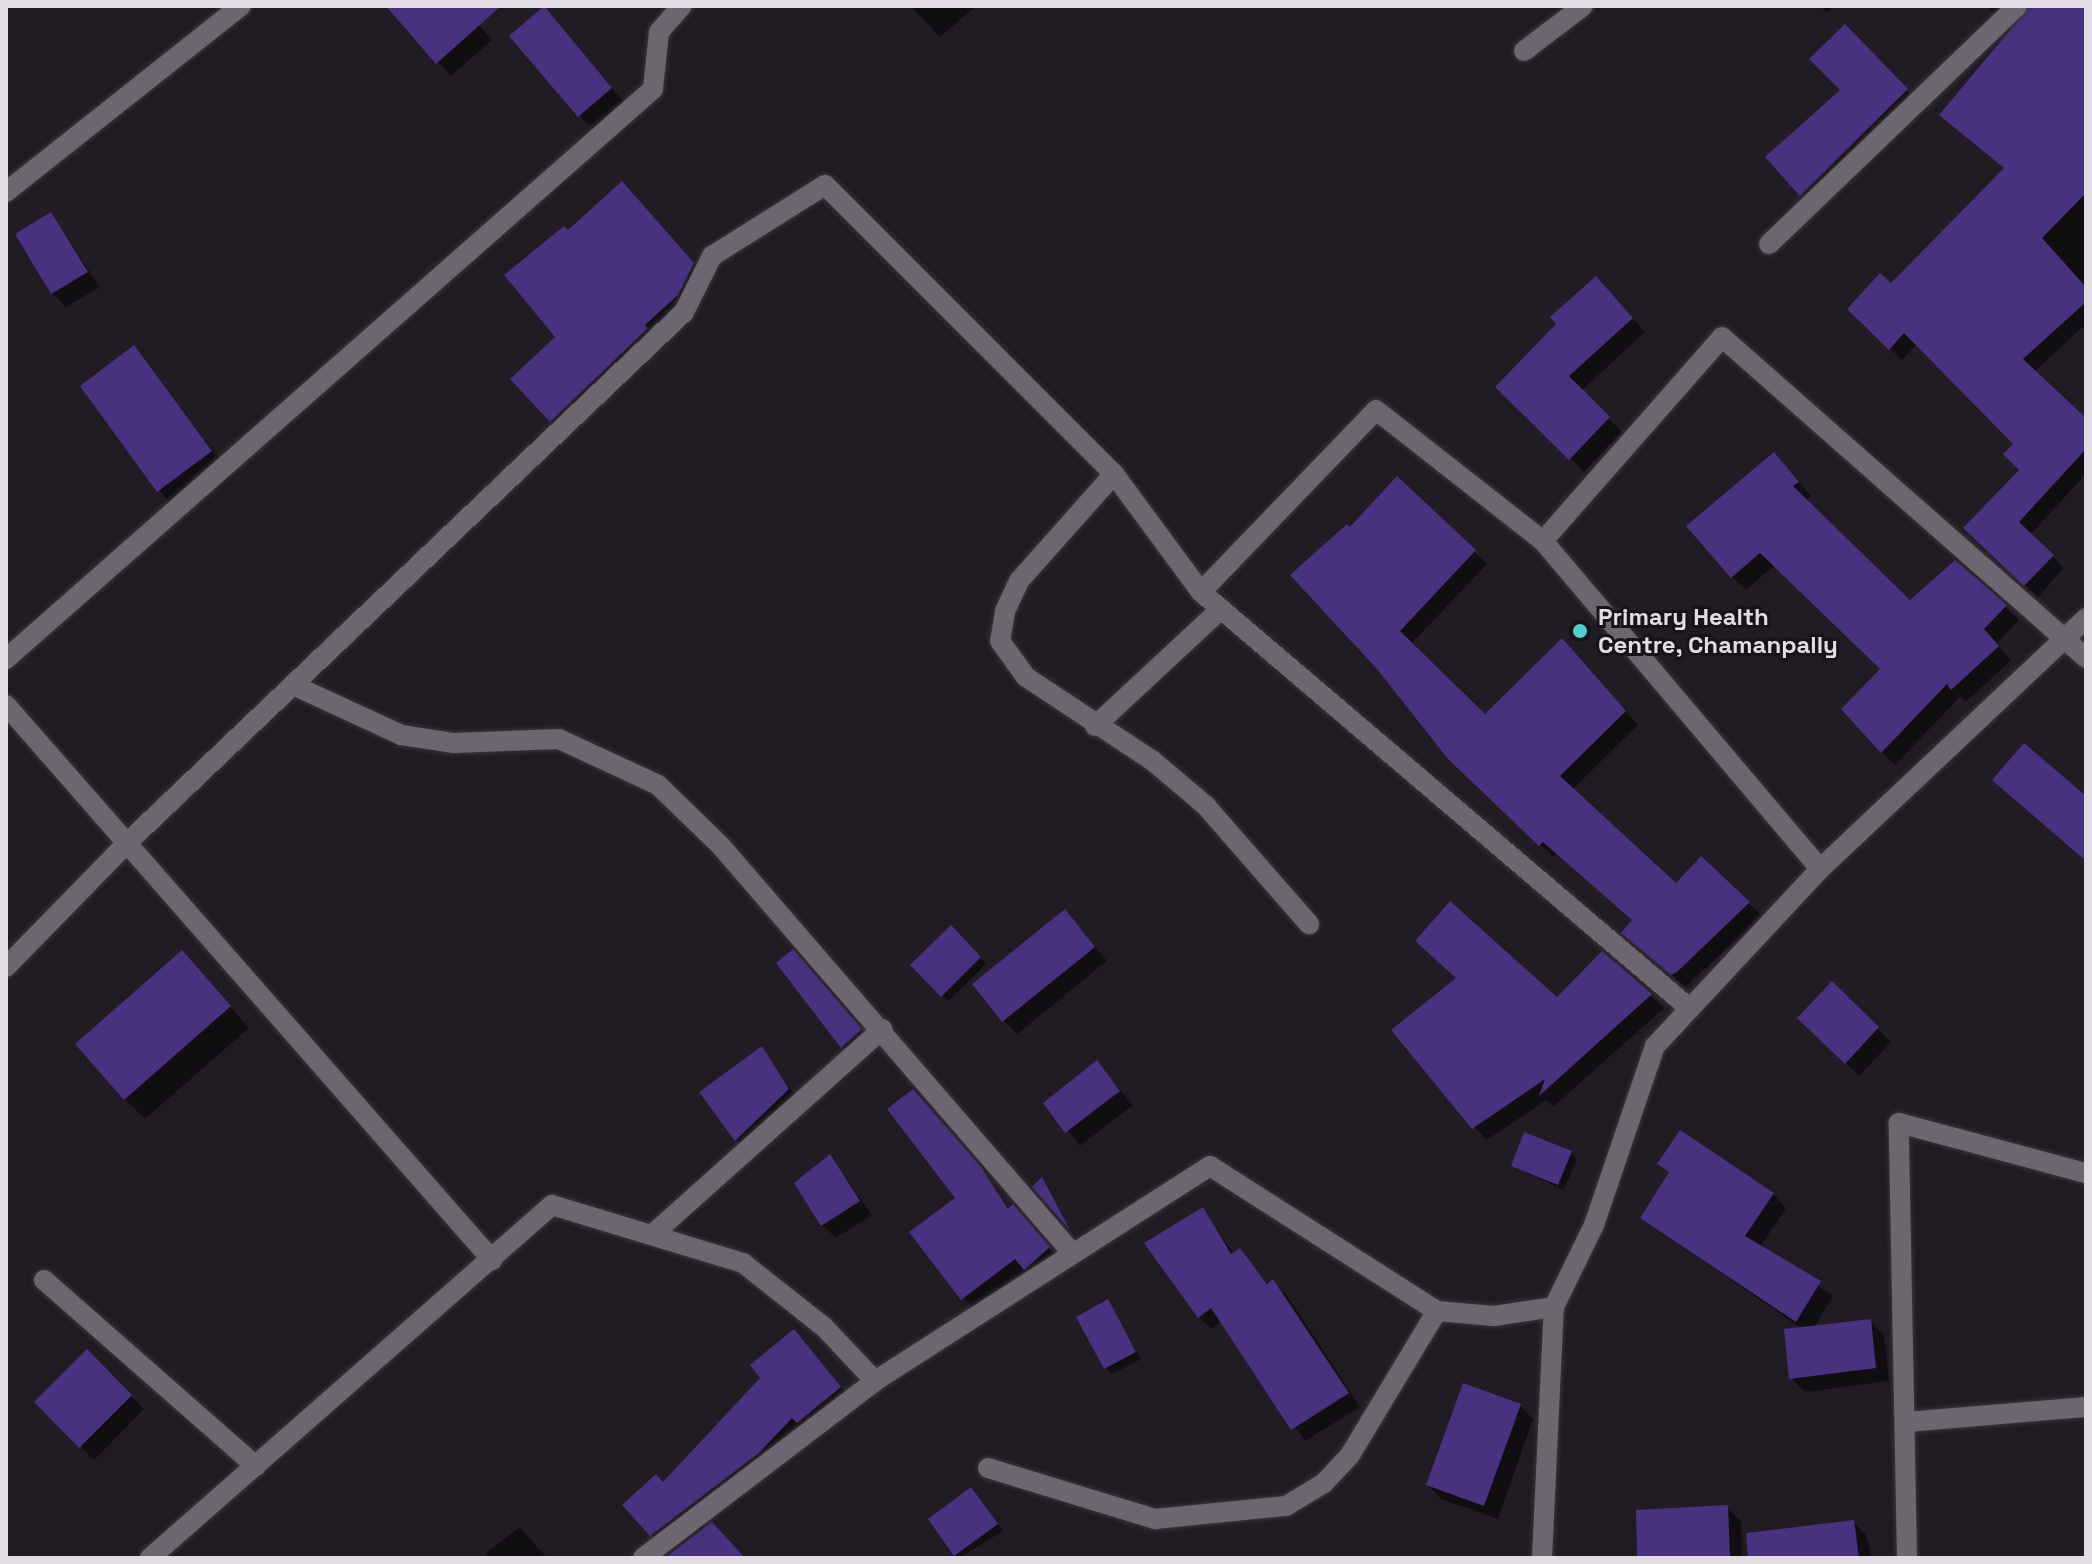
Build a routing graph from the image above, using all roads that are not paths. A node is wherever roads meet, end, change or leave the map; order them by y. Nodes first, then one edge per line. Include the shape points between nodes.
1 (241, 6) edge
2 (682, 6) edge
3 (1583, 6) edge
4 (2017, 6) edge
5 (1524, 51) dead end
6 (6, 192) edge
7 (1769, 244) dead end
8 (1114, 474) junction
9 (1543, 541) junction
10 (1201, 592) junction
11 (1221, 609) junction
12 (2086, 618) edge
13 (2065, 640) junction
14 (2086, 658) edge
15 (6, 659) edge
16 (293, 685) junction
17 (6, 705) edge
18 (1095, 726) junction
19 (127, 843) junction
20 (1820, 869) junction
21 (1309, 924) dead end
22 (6, 967) edge
23 (1688, 1007) junction
24 (882, 1029) junction
25 (2086, 1173) edge
26 (652, 1235) junction
27 (1073, 1254) junction
28 (492, 1260) junction
29 (44, 1280) dead end
30 (1554, 1307) junction
31 (1437, 1311) junction
32 (875, 1381) junction
33 (2086, 1407) edge
34 (1907, 1422) junction
35 (256, 1466) junction
36 (988, 1468) dead end
37 (150, 1558) edge
38 (643, 1558) edge
39 (1542, 1558) edge
40 (1907, 1558) edge

1 - 6 street
2 - 15 street via 659,32 653,89
3 - 5 street
4 - 7 street
8 - 10 street
8 - 16 street via 825,185 712,256 684,312
8 - 18 street via 1019,581 1005,611 1000,641 1026,677
9 - 10 street via 1376,410
9 - 13 street via 1722,337
9 - 20 street
10 - 11 street
11 - 18 street
11 - 23 street
12 - 13 street
13 - 14 street
13 - 20 street
16 - 19 street
16 - 24 street via 401,735 454,743 559,739 658,785 720,845
17 - 19 street
18 - 21 street via 1153,761 1206,806
19 - 22 street
19 - 28 street
20 - 23 street
23 - 30 street via 1655,1046 1594,1225
24 - 26 street
24 - 27 street
25 - 34 street via 1899,1123
26 - 28 street via 552,1205
26 - 32 street via 743,1263 824,1327
27 - 31 street via 1210,1166
27 - 32 street
28 - 35 street
29 - 35 street
30 - 31 street via 1494,1316
30 - 39 street
31 - 36 street via 1350,1455 1324,1483 1286,1506 1155,1519
32 - 38 street
33 - 34 street
34 - 40 street
35 - 37 street

